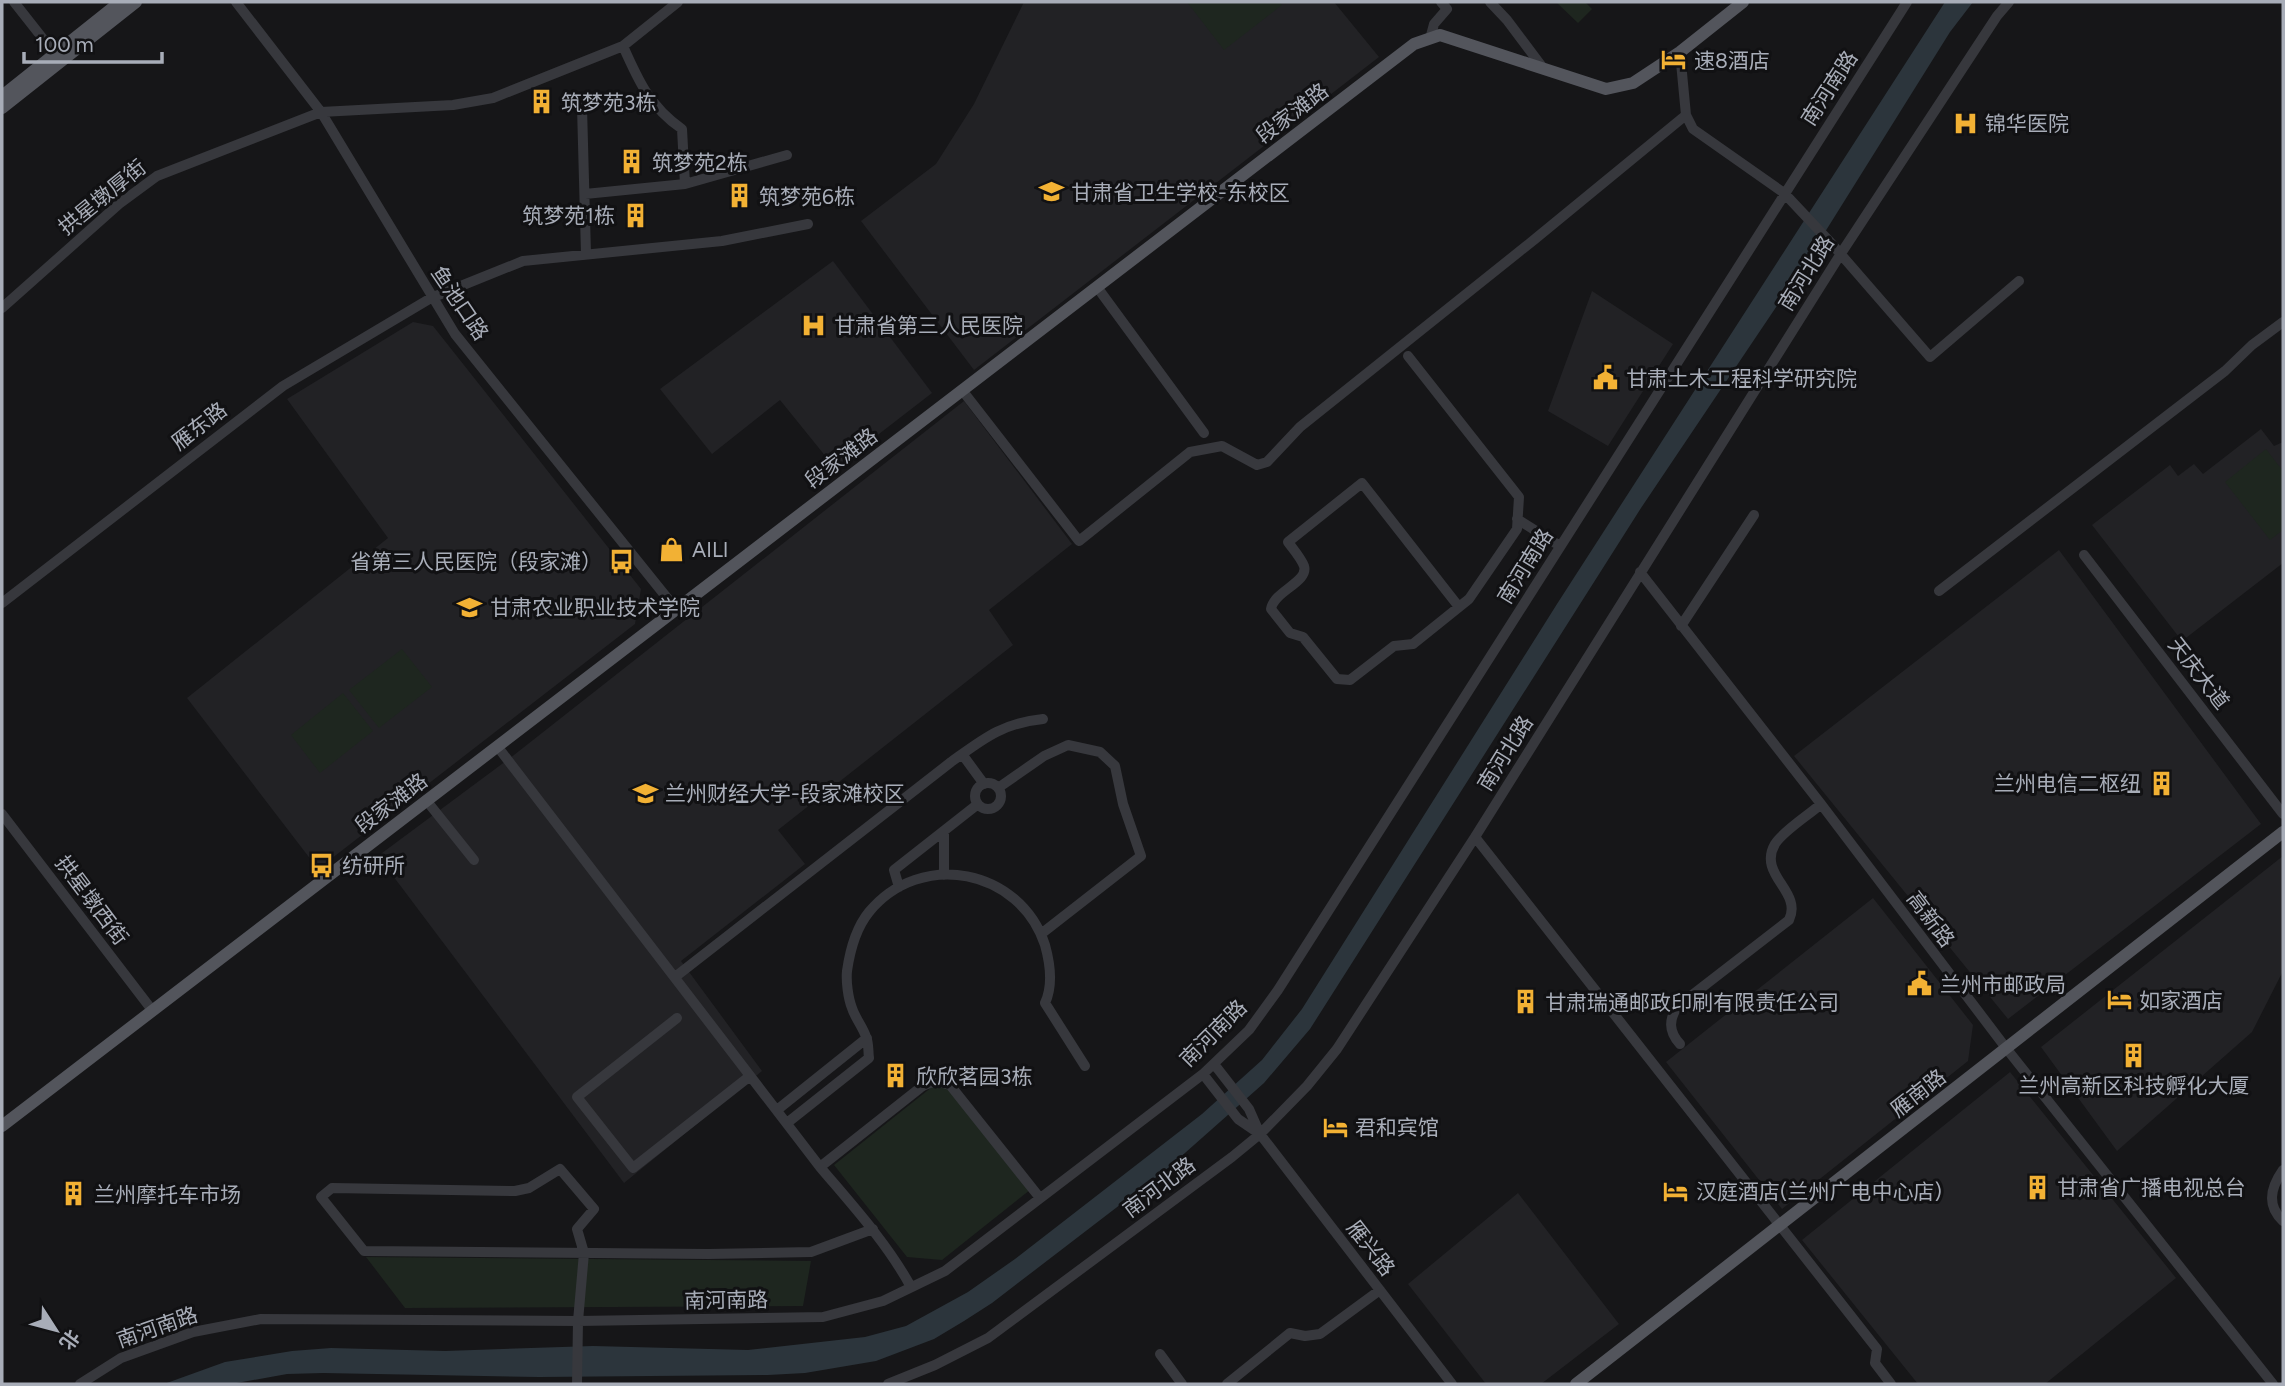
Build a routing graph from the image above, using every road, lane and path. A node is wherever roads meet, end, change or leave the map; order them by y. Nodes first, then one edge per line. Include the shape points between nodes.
1 (14, 2) edge
2 (120, 2) edge
3 (136, 2) edge
4 (236, 2) edge
5 (678, 2) edge
6 (1441, 2) edge
7 (1490, 2) edge
8 (1743, 2) edge
9 (1907, 2) edge
10 (2009, 2) edge
11 (1430, 38) junction
12 (623, 46) junction
13 (1680, 52) junction
14 (55, 54) junction
15 (1543, 68) junction
16 (2, 96) edge
17 (582, 107) dead end
18 (2, 108) edge
19 (321, 112) junction
20 (1686, 115) junction
21 (788, 155) dead end
22 (685, 184) junction
23 (1784, 193) junction
24 (585, 194) junction
25 (808, 223) dead end
26 (586, 254) junction
27 (1840, 256) junction
28 (2019, 281) dead end
29 (1097, 287) junction
30 (431, 298) junction
31 (2, 308) edge
32 (2283, 322) edge
33 (1408, 356) dead end
34 (962, 390) junction
35 (1204, 433) dead end
36 (1754, 515) dead end
37 (1517, 519) junction
38 (1560, 546) junction
39 (2084, 555) dead end
40 (1640, 572) junction
41 (1939, 591) dead end
42 (2, 603) edge
43 (1459, 607) junction
44 (677, 609) junction
45 (1681, 626) junction
46 (1043, 719) dead end
47 (497, 746) junction
48 (962, 754) junction
49 (984, 784) junction
50 (998, 788) junction
51 (426, 800) junction
52 (978, 804) junction
53 (1821, 804) junction
54 (2, 814) edge
55 (2283, 814) edge
56 (944, 831) junction
57 (2283, 832) edge
58 (1475, 837) junction
59 (474, 860) dead end
60 (944, 875) junction
61 (899, 887) junction
62 (1041, 934) junction
63 (675, 977) junction
64 (152, 1010) junction
65 (677, 1018) dead end
66 (867, 1038) junction
67 (1680, 1044) dead end
68 (2006, 1048) junction
69 (1214, 1064) junction
70 (1085, 1066) dead end
71 (1203, 1074) junction
72 (750, 1076) junction
73 (776, 1110) junction
74 (787, 1124) junction
75 (2, 1126) edge
76 (1260, 1134) junction
77 (820, 1167) junction
78 (2283, 1170) edge
79 (1041, 1198) junction
80 (2283, 1221) edge
81 (1779, 1226) junction
82 (873, 1229) junction
83 (584, 1253) junction
84 (911, 1287) junction
85 (1380, 1290) junction
86 (578, 1321) junction
87 (1160, 1354) dead end
88 (80, 1384) edge
89 (577, 1384) edge
90 (888, 1384) edge
91 (1182, 1384) edge
92 (1227, 1384) edge
93 (1452, 1384) edge
94 (1576, 1384) edge
95 (1891, 1384) edge
96 (2273, 1384) edge

1 - 14 street
2 - 14 main road
3 - 18 main road
4 - 19 street, 鱼池口路
5 - 12 street, 拱星墩厚街
6 - 11 street via 1447,9 1434,24
7 - 15 street
8 - 13 main road
9 - 23 street, 南河南路
10 - 27 street, 南河北路
11 - 15 main road via 1440,35
11 - 29 main road, 段家滩路 via 1414,44
12 - 19 street, 拱星墩厚街 via 493,98 453,105
12 - 22 street via 641,88 666,118 682,129
13 - 15 main road via 1633,83 1606,89
13 - 20 street
14 - 16 main road
17 - 24 street
19 - 30 street, 鱼池口路
19 - 31 street, 拱星墩厚街 via 157,176 118,204
20 - 23 street via 1693,130
20 - 34 street via 1300,427 1267,462 1257,464 1222,446 1190,452 1079,541
21 - 22 street
22 - 24 street
23 - 27 street
23 - 38 street, 南河南路
24 - 26 street
25 - 26 street via 722,241
26 - 30 street via 523,261
27 - 28 street via 1930,358
27 - 40 street, 南河北路
29 - 34 main road, 段家滩路
29 - 35 street
30 - 42 street, 雁东路 via 283,386
30 - 44 street, 鱼池口路 via 455,334
32 - 41 street
33 - 37 street via 1518,497
34 - 44 main road, 段家滩路
36 - 45 street
37 - 38 street
37 - 43 street via 1517,529
38 - 69 street, 南河南路 via 1278,990 1249,1030
39 - 55 street, 天庆大道
40 - 45 street, 高新路
40 - 58 street, 南河北路
43 - 43 street via 1413,644 1394,646 1346,681 1333,676 1303,637 1285,628 1271,609 1275,598 1305,572 1288,542 1362,483
44 - 47 main road, 段家滩路
45 - 53 street, 高新路
46 - 48 street via 997,730
47 - 51 main road, 段家滩路
47 - 63 street
48 - 49 street
48 - 63 street
49 - 50 street
49 - 52 street via 976,792
50 - 52 street via 996,806
50 - 62 street via 1068,745 1100,752 1118,775 1141,856
51 - 59 street
51 - 64 main road, 段家滩路
52 - 56 street
53 - 67 street via 1780,838 1771,856 1775,877 1792,900 1789,920 1678,1006 1671,1030
53 - 68 street, 高新路
54 - 64 street, 拱星墩西街
56 - 60 street
56 - 61 street via 894,870
57 - 68 main road, 雁南路
58 - 76 street, 南河北路 via 1336,1049
58 - 81 street
60 - 61 street via 925,876
60 - 62 street via 959,874 991,883 1019,901
61 - 66 street via 869,912 852,942 846,975 852,1008
62 - 70 street via 1049,961 1045,1003
63 - 72 street
64 - 75 main road, 段家滩路
65 - 72 street via 577,1097 633,1168
66 - 73 street
66 - 74 street via 869,1058
68 - 81 main road, 雁南路
68 - 96 street, 高新路
69 - 71 street, 南河南路
69 - 76 street via 1249,1109
71 - 76 street via 1238,1119
71 - 79 street, 南河南路
72 - 73 street
73 - 74 street
74 - 77 street
76 - 85 street, 雁兴路
76 - 90 street, 南河北路 via 988,1338
77 - 79 street via 919,1087 943,1083
77 - 82 street
78 - 80 street via 2271,1193 2275,1212
79 - 84 street, 南河南路 via 945,1271
81 - 94 main road, 雁南路
81 - 95 street via 1877,1349 1875,1363
82 - 83 street via 811,1252
82 - 84 street
83 - 83 street via 364,1251 321,1197 332,1188 515,1191 560,1169 594,1209 577,1229
83 - 86 street
84 - 86 street, 南河南路 via 883,1301 823,1317
85 - 92 street via 1320,1334 1290,1333
85 - 93 street, 雁兴路
86 - 88 street, 南河南路 via 261,1319 193,1332 121,1358
86 - 89 street
87 - 91 street

